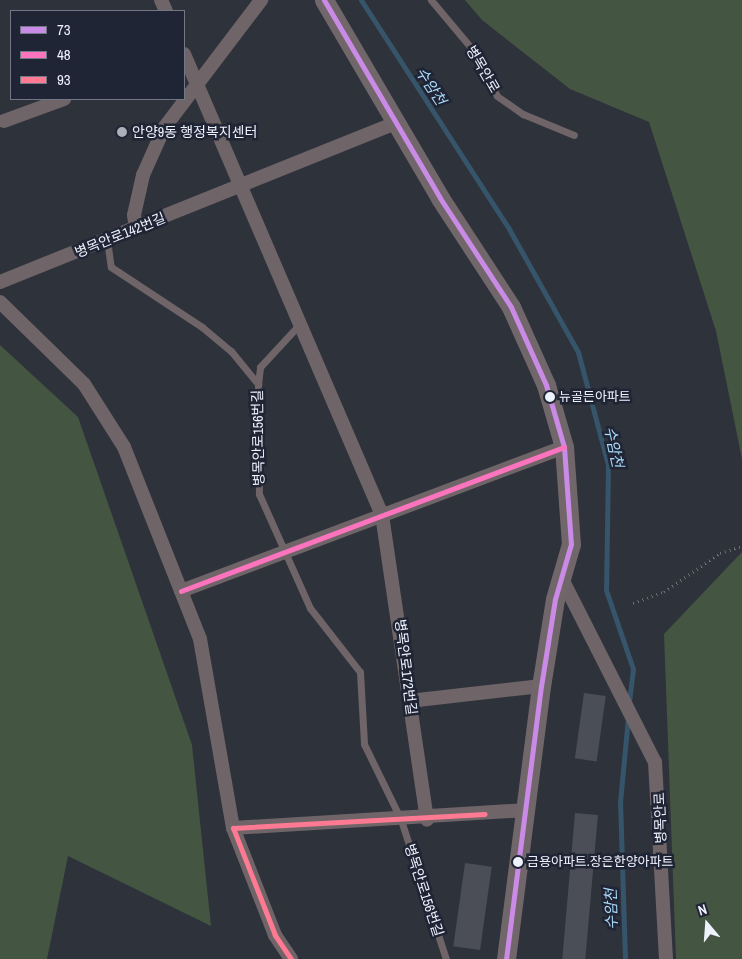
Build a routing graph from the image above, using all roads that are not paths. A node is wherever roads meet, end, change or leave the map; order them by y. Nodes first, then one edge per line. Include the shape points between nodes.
1 (261, 0) edge
2 (324, 0) edge
3 (432, 0) edge
4 (185, 57) edge
5 (195, 85) junction
6 (185, 99) edge
7 (61, 100) edge
8 (184, 100) edge
9 (4, 121) dead end
10 (396, 123) junction
11 (574, 135) dead end
12 (239, 186) junction
13 (136, 228) junction
14 (107, 240) junction
15 (0, 282) edge
16 (0, 302) edge
17 (298, 326) junction
18 (258, 384) junction
19 (564, 447) junction
20 (382, 515) junction
21 (283, 555) junction
22 (562, 579) junction
23 (181, 591) junction
24 (541, 686) junction
25 (409, 701) junction
26 (526, 810) junction
27 (401, 820) junction
28 (426, 820) junction
29 (233, 828) junction
30 (291, 959) edge
31 (446, 959) edge
32 (506, 959) edge
33 (666, 959) edge

1 - 5 street
2 - 10 street
3 - 11 lane, 병목안로 via 478,56 497,96 523,114
4 - 5 street
5 - 6 street
5 - 12 street
7 - 9 street
8 - 13 street via 164,128 143,176 134,215
10 - 12 street, 병목안로142번길
10 - 19 street via 511,307 546,385
12 - 13 street, 병목안로142번길
12 - 17 street
13 - 14 street, 병목안로142번길
14 - 15 street, 병목안로142번길
14 - 18 lane, 병목안로156번길 via 111,267 202,327 231,351
16 - 23 street via 84,384 124,447
17 - 18 lane via 260,367
17 - 20 street
18 - 21 lane, 병목안로156번길 via 258,488
19 - 20 street
19 - 22 street via 571,544
20 - 21 street
20 - 25 street, 병목안로172번길
21 - 23 street
21 - 27 lane, 병목안로156번길 via 310,608 360,672 364,744
22 - 24 street
22 - 33 street, 병목안로 via 655,762 659,786
23 - 29 street via 204,659
24 - 25 street
24 - 26 street
25 - 28 street, 병목안로172번길
26 - 28 street
26 - 32 street
27 - 28 street
27 - 29 street
27 - 31 lane, 병목안로156번길
29 - 30 street via 275,935

